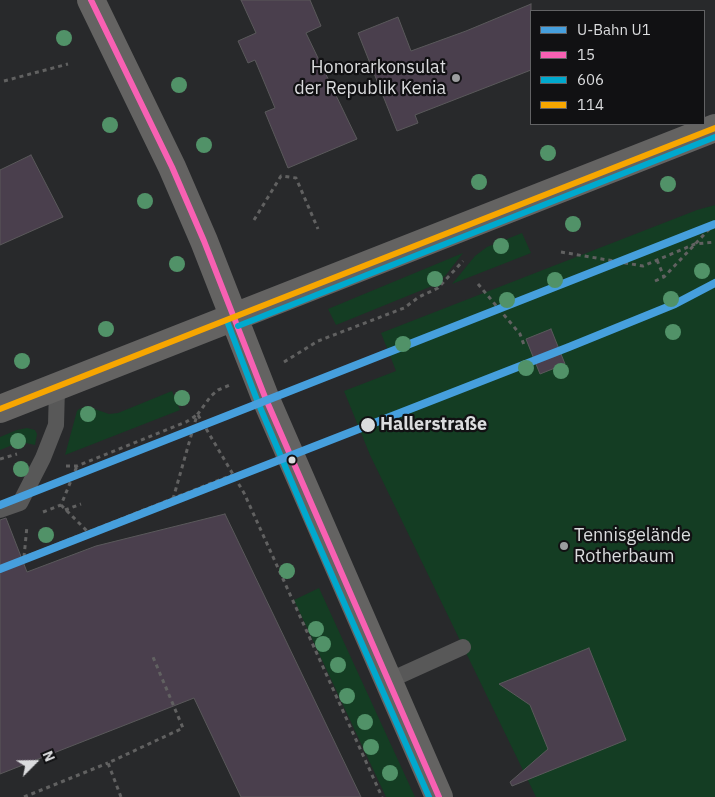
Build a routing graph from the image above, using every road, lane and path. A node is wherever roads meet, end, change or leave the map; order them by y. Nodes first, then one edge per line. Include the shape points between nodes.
1 (90, 0) edge
2 (68, 64) dead end
3 (4, 81) dead end
4 (715, 128) edge
5 (254, 220) dead end
6 (715, 223) edge
7 (318, 229) dead end
8 (715, 242) edge
9 (695, 244) junction
10 (561, 252) dead end
11 (657, 260) junction
12 (664, 277) junction
13 (655, 281) dead end
14 (478, 284) dead end
15 (404, 308) dead end
16 (235, 318) junction
17 (524, 345) dead end
18 (286, 361) dead end
19 (56, 388) junction
20 (218, 390) dead end
21 (0, 410) edge
22 (197, 415) junction
23 (60, 465) dead end
24 (77, 466) junction
25 (232, 475) junction
26 (173, 499) junction
27 (81, 504) dead end
28 (61, 505) junction
29 (0, 510) edge
30 (65, 510) junction
31 (36, 516) dead end
32 (28, 519) dead end
33 (88, 532) junction
34 (24, 557) junction
35 (0, 567) edge
36 (463, 647) dead end
37 (153, 656) dead end
38 (388, 681) junction
39 (108, 764) junction
40 (24, 797) edge
41 (121, 797) edge
42 (382, 797) edge
43 (439, 797) edge

1 - 16 main road via 172,168
2 - 3 path
4 - 16 main road
5 - 7 path via 281,176 296,178
6 - 9 path
8 - 9 path
9 - 11 path
9 - 12 path
10 - 11 path via 643,266
11 - 12 path
12 - 13 path
14 - 17 path via 520,334
15 - 18 path via 318,341
16 - 19 main road
16 - 38 main road via 265,397
19 - 21 main road
19 - 29 lane via 56,426 43,458 20,503
20 - 22 path
22 - 24 path
22 - 25 path
22 - 26 path
23 - 24 path
24 - 28 path
25 - 26 path
25 - 42 path via 248,502
26 - 33 path
27 - 30 path
28 - 30 path
28 - 31 path
30 - 33 path
32 - 34 path
33 - 34 path
34 - 35 path
36 - 38 lane
37 - 39 path via 183,728
38 - 43 main road
39 - 40 path
39 - 41 path

